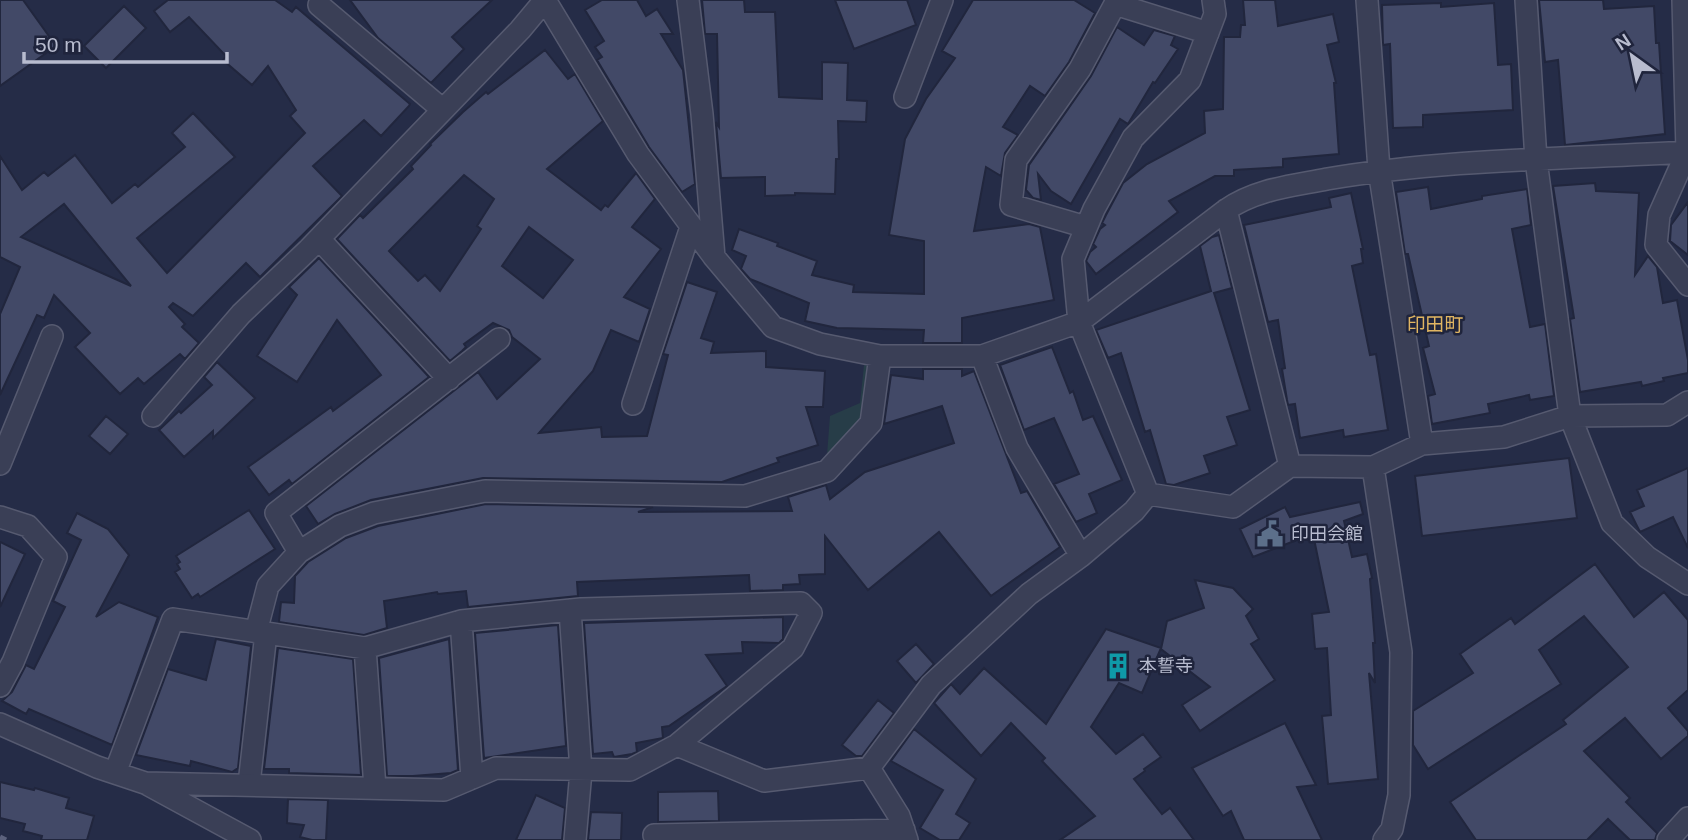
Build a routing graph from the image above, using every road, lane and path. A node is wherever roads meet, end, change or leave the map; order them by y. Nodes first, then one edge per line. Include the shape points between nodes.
1 (545, 0) edge
2 (688, 0) edge
3 (942, 0) edge
4 (1213, 0) edge
5 (1367, 0) edge
6 (1526, 0) edge
7 (1683, 0) edge
8 (320, 5) dead end
9 (1208, 33) junction
10 (905, 97) dead end
11 (443, 110) junction
12 (1687, 151) edge
13 (1536, 160) junction
14 (1379, 170) junction
15 (1226, 210) junction
16 (691, 227) junction
17 (1086, 227) junction
18 (319, 239) junction
19 (714, 257) junction
20 (1688, 285) edge
21 (1079, 322) junction
22 (52, 336) dead end
23 (499, 339) dead end
24 (880, 356) junction
25 (982, 356) junction
26 (449, 379) junction
27 (1688, 402) edge
28 (633, 404) dead end
29 (153, 416) dead end
30 (1570, 416) junction
31 (1422, 444) junction
32 (0, 464) edge
33 (1290, 466) junction
34 (1373, 467) junction
35 (1148, 495) junction
36 (0, 517) edge
37 (299, 552) junction
38 (1081, 556) junction
39 (1688, 584) edge
40 (570, 610) junction
41 (461, 621) junction
42 (261, 632) junction
43 (365, 648) junction
44 (0, 686) edge
45 (0, 724) edge
46 (677, 745) junction
47 (869, 768) junction
48 (581, 771) junction
49 (115, 773) junction
50 (472, 778) junction
51 (145, 783) junction
52 (248, 784) junction
53 (375, 789) junction
54 (1688, 818) edge
55 (654, 835) dead end
56 (905, 835) edge
57 (738, 837) edge
58 (250, 840) edge
59 (575, 840) edge
60 (1384, 840) edge
61 (1668, 840) edge

1 - 11 street
1 - 16 street via 638,154
2 - 19 street
3 - 10 street
4 - 9 street via 1215,15
5 - 14 street
6 - 13 street
7 - 12 street
8 - 11 street
9 - 17 street via 1190,80 1133,138
9 - 17 street via 1115,4 1080,69 1016,160 1011,205
11 - 18 street
12 - 13 street
12 - 20 street via 1659,215 1656,245
13 - 14 street
13 - 30 street
14 - 15 street via 1269,190
14 - 31 street
15 - 21 street
15 - 33 street
16 - 19 street
16 - 28 street
17 - 21 street via 1073,259
18 - 26 street
18 - 29 street via 241,314
19 - 24 street via 773,327 820,344
21 - 25 street
21 - 35 street
22 - 32 street
23 - 26 street
24 - 25 street
24 - 37 street via 871,423 827,471 745,496 485,491 374,513 340,526
25 - 38 street via 1017,448
26 - 37 street via 276,513
27 - 30 street via 1667,415
30 - 31 street via 1504,437
30 - 39 street via 1612,523 1647,557
31 - 34 street
33 - 34 street
33 - 35 street via 1233,507
34 - 60 street via 1401,652 1399,795 1392,829
35 - 38 street
36 - 44 street via 28,526 56,556
37 - 42 street via 268,586
38 - 47 street via 1029,594 931,685
40 - 41 street
40 - 46 street via 801,603 811,613 793,648
40 - 48 street
41 - 43 street
41 - 50 street
42 - 43 street
42 - 49 street via 173,619
42 - 52 street
43 - 53 street
45 - 49 street
46 - 47 street via 764,781
46 - 48 street via 630,770
47 - 56 street via 899,816
48 - 50 street via 496,768
48 - 59 street
49 - 51 street
50 - 53 street via 444,790
51 - 52 street
51 - 58 street
52 - 53 street
54 - 61 street
55 - 57 street
56 - 57 street

